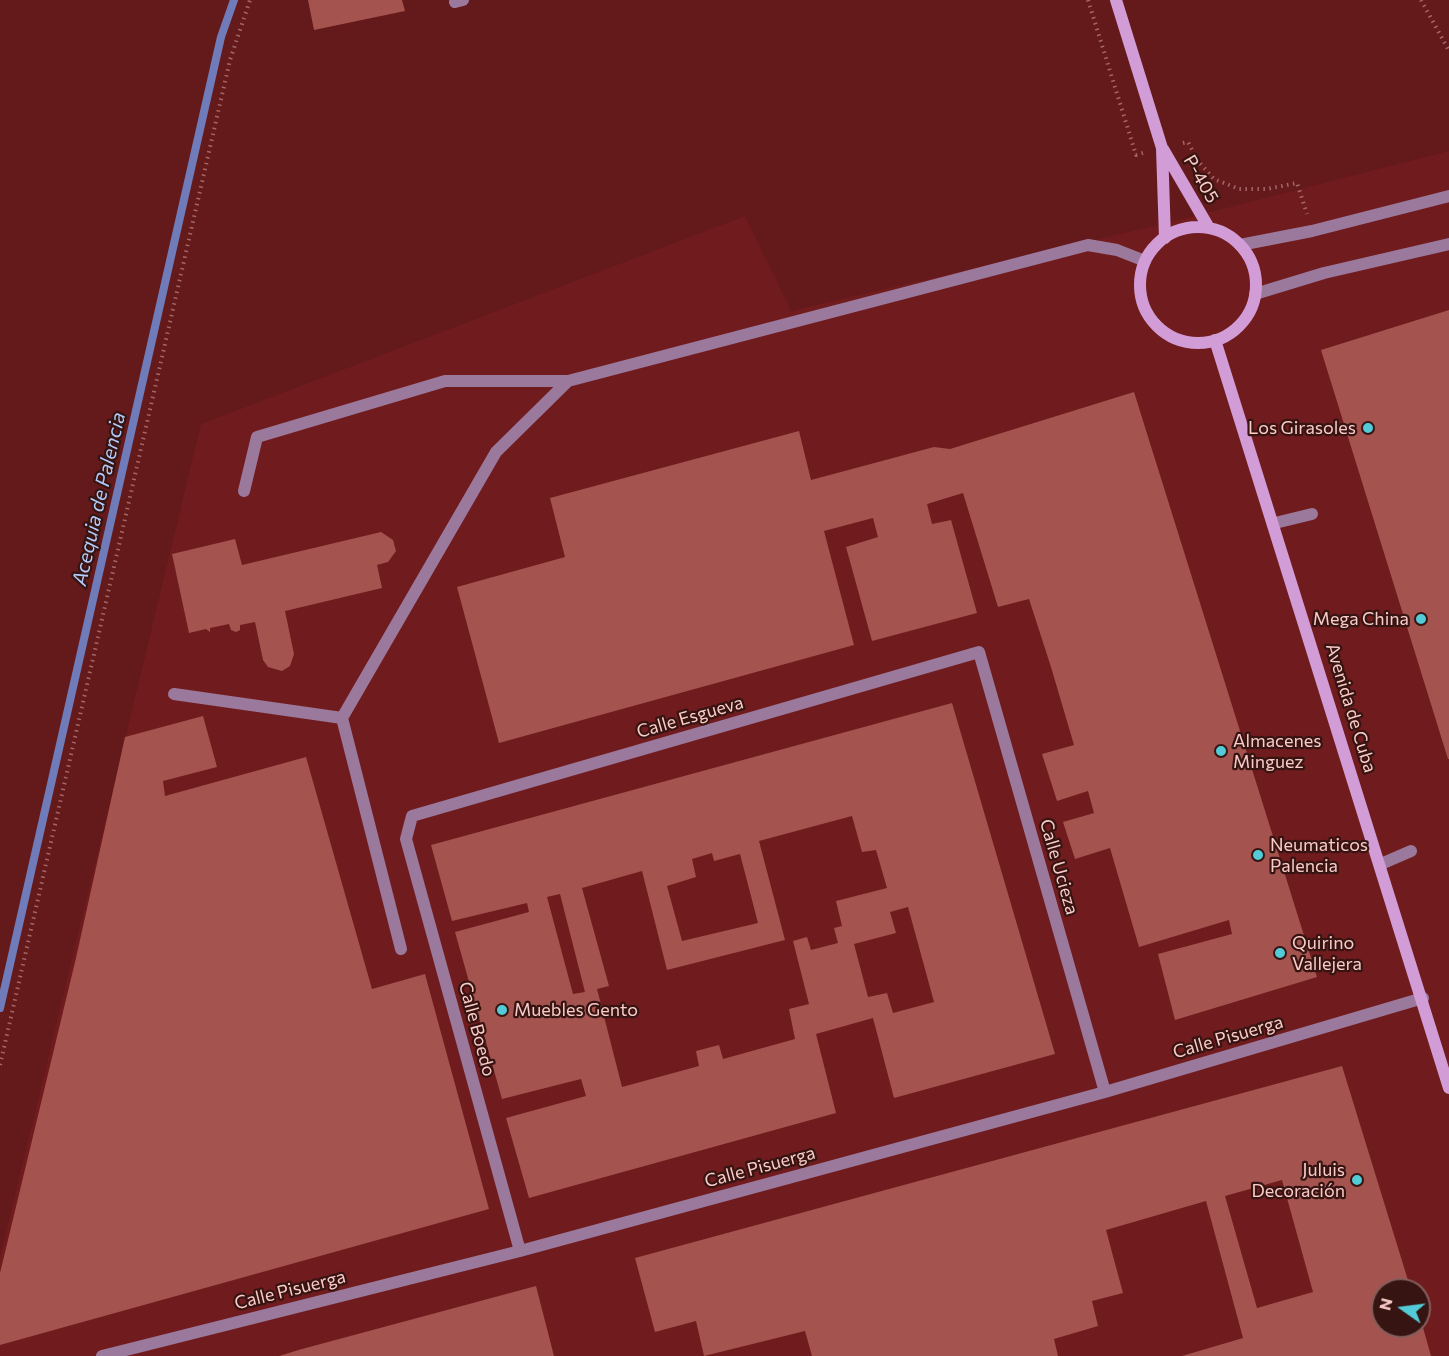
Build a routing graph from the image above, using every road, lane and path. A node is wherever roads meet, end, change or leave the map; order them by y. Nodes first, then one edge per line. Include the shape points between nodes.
1 (250, 0) edge
2 (1088, 0) edge
3 (1116, 0) edge
4 (1420, 0) edge
5 (1449, 51) edge
6 (1162, 148) junction
7 (1449, 196) edge
8 (1209, 228) junction
9 (1312, 231) junction
10 (1165, 238) junction
11 (1449, 244) edge
12 (1240, 245) junction
13 (1145, 261) junction
14 (1255, 294) junction
15 (1215, 340) junction
16 (568, 381) junction
17 (244, 492) dead end
18 (1312, 513) dead end
19 (1275, 524) junction
20 (979, 652) joint
21 (174, 694) dead end
22 (342, 718) junction
23 (412, 816) joint
24 (1410, 850) dead end
25 (1381, 864) junction
26 (401, 949) dead end
27 (1423, 998) junction
28 (0, 1065) edge
29 (1449, 1088) edge
30 (1105, 1092) junction
31 (520, 1251) junction
32 (102, 1356) edge

1 - 28 path via 230,60
2 - 6 path via 1136,155
3 - 6 main road, P-405
4 - 5 path
6 - 8 main road, P-405
6 - 9 path via 1188,142 1198,161 1214,178 1239,189 1298,183
6 - 10 main road, P-405
7 - 9 street
8 - 10 main road, P-405 via 1188,228
8 - 12 main road, P-405
9 - 12 street
10 - 13 main road, P-405
11 - 14 street via 1324,273
12 - 14 main road via 1254,270
13 - 15 main road via 1141,294 1158,326 1184,340
13 - 16 street via 1117,250 1088,245
14 - 15 main road via 1245,318 1231,332
15 - 19 main road, Avenida de Cuba
16 - 17 street via 444,381 257,437
16 - 22 street via 496,452
18 - 19 street
19 - 25 main road, Avenida de Cuba
20 - 23 street, Calle Esgueva
20 - 30 street, Calle Ucieza
21 - 22 street
22 - 26 street
23 - 31 street, Calle Boedo via 406,839
24 - 25 street
25 - 27 main road, Avenida de Cuba
27 - 29 main road, Avenida de Cuba
27 - 30 street, Calle Pisuerga
30 - 31 street, Calle Pisuerga
31 - 32 street, Calle Pisuerga

